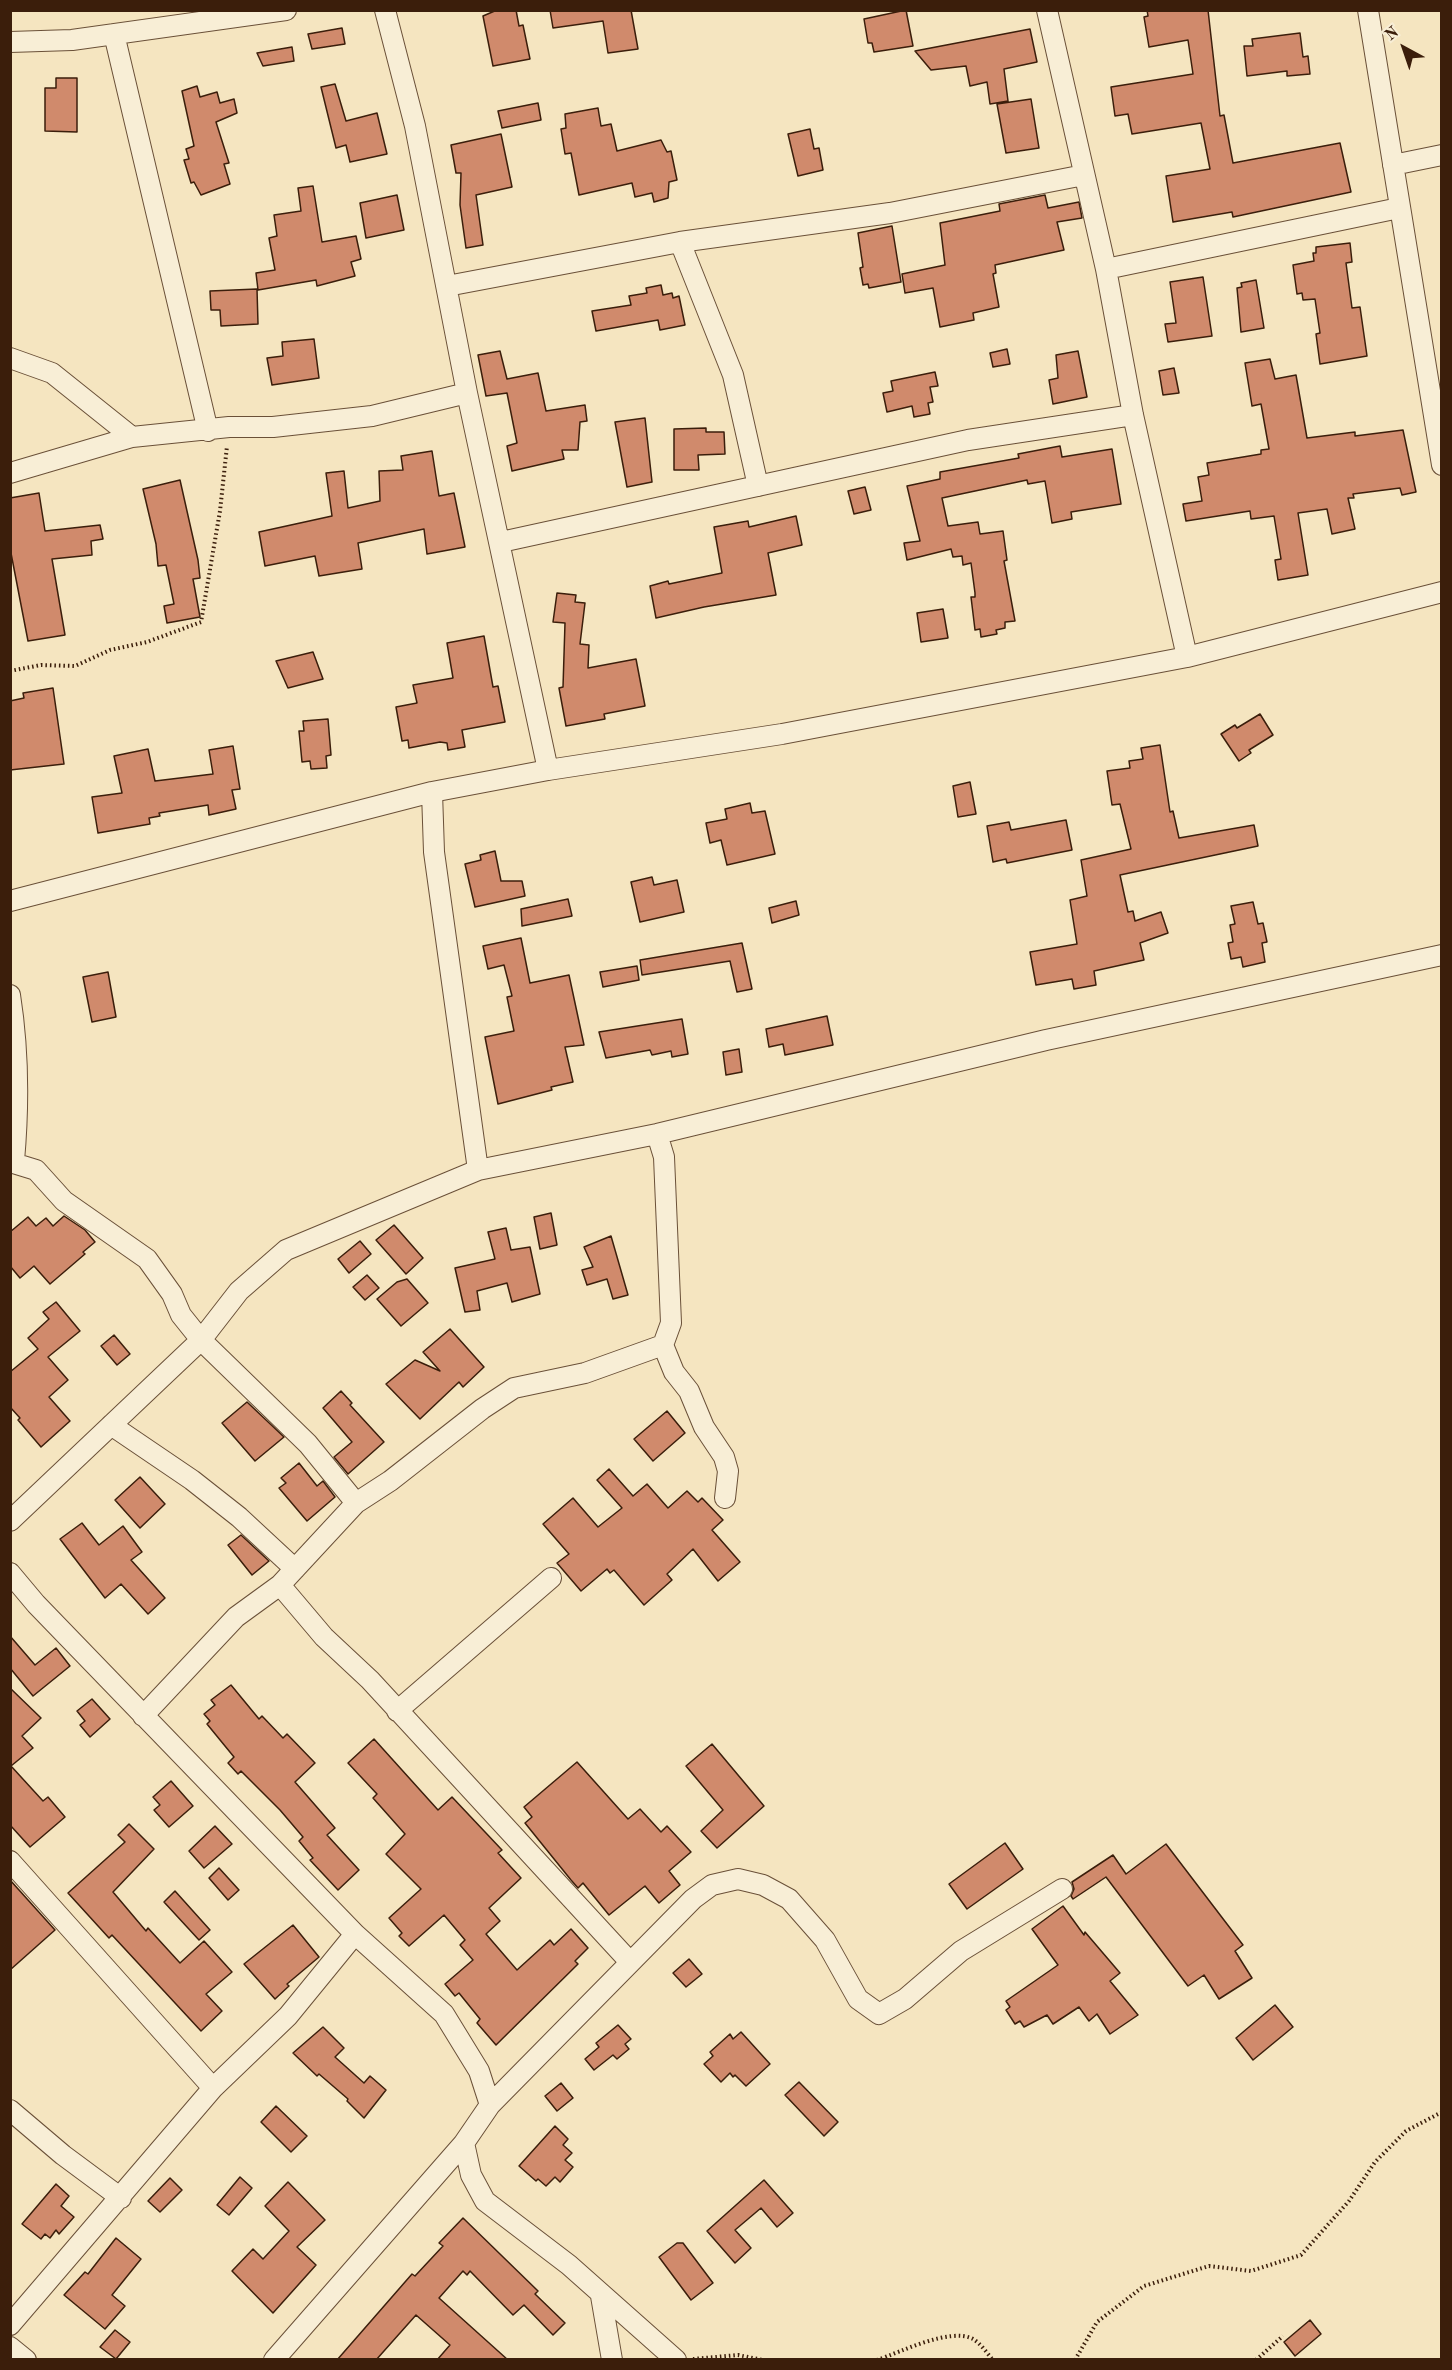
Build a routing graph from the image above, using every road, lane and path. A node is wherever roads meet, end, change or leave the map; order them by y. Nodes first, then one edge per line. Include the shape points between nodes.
1 (286, 10) edge
2 (385, 10) edge
3 (1047, 10) edge
4 (1368, 10) edge
5 (114, 34) junction
6 (10, 42) edge
7 (1442, 155) edge
8 (1393, 165) junction
9 (1084, 175) junction
10 (1399, 208) junction
11 (680, 242) junction
12 (1106, 269) junction
13 (447, 286) junction
14 (10, 358) edge
15 (467, 393) junction
16 (1133, 415) junction
17 (229, 427) junction
18 (208, 431) junction
19 (132, 437) junction
20 (1442, 465) edge
21 (10, 473) edge
22 (758, 486) junction
23 (501, 542) junction
24 (1442, 592) edge
25 (1187, 657) junction
26 (10, 671) edge
27 (548, 770) junction
28 (432, 792) junction
29 (10, 901) edge
30 (1442, 955) edge
31 (10, 995) edge
32 (657, 1134) junction
33 (12, 1162) edge
34 (478, 1170) junction
35 (201, 1340) junction
36 (663, 1345) junction
37 (111, 1425) junction
38 (725, 1498) dead end
39 (356, 1503) junction
40 (10, 1521) edge
41 (295, 1569) junction
42 (10, 1573) edge
43 (551, 1578) dead end
44 (280, 1585) junction
45 (397, 1711) junction
46 (143, 1716) junction
47 (10, 1861) edge
48 (1062, 1889) dead end
49 (355, 1934) junction
50 (630, 1962) junction
51 (213, 2088) junction
52 (490, 2105) junction
53 (10, 2109) edge
54 (1442, 2112) edge
55 (464, 2143) junction
56 (121, 2198) junction
57 (601, 2296) junction
58 (10, 2325) edge
59 (1283, 2336) dead end
60 (10, 2347) edge
61 (674, 2358) edge
62 (26, 2360) edge
63 (274, 2360) edge
64 (612, 2360) edge
65 (763, 2360) edge
66 (876, 2360) edge
67 (993, 2360) edge
68 (1075, 2360) edge
69 (1256, 2360) edge

1 - 5 street
2 - 13 street via 415,126
3 - 9 street
4 - 8 street
5 - 6 street
5 - 18 street
7 - 8 street
8 - 10 street
9 - 11 street via 890,213
9 - 12 street
10 - 12 street
10 - 20 street
11 - 13 street
11 - 22 street via 733,375
12 - 16 street
13 - 15 street
14 - 19 street via 52,373
15 - 17 street via 372,416 273,427
15 - 23 street
16 - 22 street via 968,440
16 - 25 street
17 - 18 street
17 - 26 path via 220,511 201,622 147,642 110,650 75,666 41,665
18 - 19 street
19 - 21 street
22 - 23 street
23 - 27 street
24 - 25 street
25 - 27 street via 782,734
27 - 28 street
28 - 29 street
28 - 34 street via 434,852
30 - 32 street via 1046,1040
31 - 33 street via 18,1044 19,1108
32 - 34 street
32 - 36 street via 664,1157 670,1292 670,1323
33 - 35 street via 36,1170 64,1201 147,1259
34 - 35 street via 286,1250 239,1292
35 - 37 street
35 - 39 street via 308,1444
36 - 38 street via 674,1372 689,1390 704,1426 724,1457 728,1471
36 - 39 street via 585,1373 514,1388
37 - 40 street
37 - 41 street via 192,1480
39 - 41 street
41 - 44 street
42 - 46 street
43 - 45 street
44 - 45 street
44 - 46 street via 236,1617
45 - 50 street
46 - 49 street
47 - 51 street
48 - 50 street via 961,1951 905,1999 879,2014 858,1999 825,1940 789,1899 763,1885 738,1879 712,1885 693,1899
49 - 51 street via 288,2016
49 - 52 street via 444,2014 479,2071
50 - 52 street
51 - 56 street
52 - 55 street
53 - 56 street
54 - 68 path via 1406,2131 1375,2162 1349,2201 1300,2255 1251,2271 1209,2266 1144,2286 1097,2322
55 - 57 street via 471,2175 485,2200 569,2265
55 - 63 street
56 - 58 street
57 - 61 street
57 - 64 street
59 - 69 path
60 - 62 street
61 - 65 path via 738,2355
66 - 67 path via 942,2336 958,2335 974,2339

